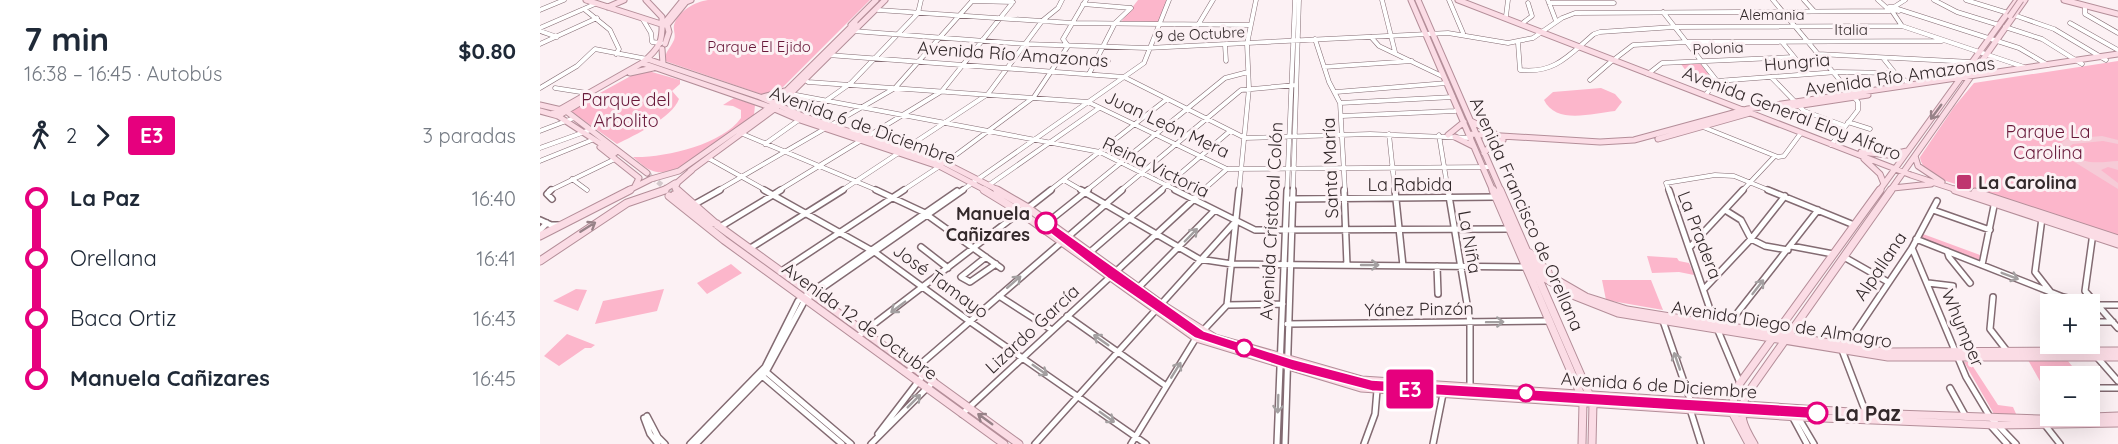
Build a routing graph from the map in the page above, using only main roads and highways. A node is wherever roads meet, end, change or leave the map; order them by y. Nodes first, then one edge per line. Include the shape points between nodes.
1 (586, 0) edge
2 (624, 0) edge
3 (640, 0) edge
4 (646, 0) edge
5 (683, 0) edge
6 (691, 0) edge
7 (881, 0) edge
8 (1416, 0) edge
9 (1460, 0) edge
10 (2069, 0) edge
11 (2020, 2) edge
12 (2086, 3) edge
13 (607, 8) junction
14 (2101, 8) junction
15 (1490, 12) junction
16 (2111, 12) junction
17 (2118, 13) edge
18 (1505, 15) junction
19 (2007, 19) junction
20 (664, 23) junction
21 (1429, 27) junction
22 (855, 29) junction
23 (847, 31) junction
24 (1542, 31) junction
25 (1429, 34) junction
26 (661, 46) junction
27 (2118, 54) edge
28 (646, 61) junction
29 (2080, 62) junction
30 (663, 64) junction
31 (656, 67) junction
32 (1977, 69) junction
33 (1445, 71) junction
34 (630, 73) junction
35 (1650, 73) junction
36 (1993, 74) junction
37 (804, 77) junction
38 (1970, 78) junction
39 (1960, 80) junction
40 (1940, 84) junction
41 (1953, 89) junction
42 (788, 94) junction
43 (1853, 95) junction
44 (759, 100) junction
45 (1725, 104) junction
46 (1796, 104) junction
47 (540, 105) edge
48 (777, 108) junction
49 (1461, 109) junction
50 (1766, 110) junction
51 (540, 111) edge
52 (556, 112) junction
53 (1747, 112) junction
54 (1727, 115) junction
55 (759, 116) junction
56 (802, 118) junction
57 (1761, 118) junction
58 (1771, 118) junction
59 (1466, 121) junction
60 (739, 133) junction
61 (1448, 135) road end
62 (1473, 136) junction
63 (1455, 137) road end
64 (1503, 138) junction
65 (1832, 143) junction
66 (599, 145) junction
67 (608, 146) junction
68 (1475, 149) junction
69 (1909, 150) junction
70 (903, 152) junction
71 (1484, 153) junction
72 (1860, 153) junction
73 (1916, 156) junction
74 (1486, 167) junction
75 (1901, 169) junction
76 (692, 170) junction
77 (670, 174) junction
78 (659, 176) junction
79 (974, 180) junction
80 (1884, 184) junction
81 (1943, 184) junction
82 (633, 188) junction
83 (1891, 190) junction
84 (671, 191) junction
85 (657, 194) junction
86 (700, 220) junction
87 (716, 225) junction
88 (1510, 229) junction
89 (2093, 233) junction
90 (540, 236) edge
91 (1520, 236) junction
92 (1064, 238) junction
93 (2118, 239) edge
94 (2118, 244) edge
95 (1525, 247) junction
96 (734, 248) junction
97 (749, 249) junction
98 (540, 261) edge
99 (757, 264) junction
100 (770, 264) junction
101 (1532, 269) junction
102 (1113, 274) junction
103 (1562, 286) junction
104 (1546, 295) junction
105 (1158, 307) junction
106 (1553, 321) junction
107 (1717, 327) junction
108 (1774, 337) junction
109 (1786, 339) junction
110 (2118, 351) edge
111 (2040, 352) edge
112 (2100, 353) edge
113 (1955, 354) junction
114 (2040, 354) edge
115 (2095, 354) edge
116 (2118, 357) edge
117 (1284, 362) junction
118 (1738, 386) junction
119 (1747, 394) junction
120 (1587, 399) junction
121 (1719, 404) junction
122 (1691, 405) junction
123 (1757, 406) junction
124 (1738, 410) junction
125 (966, 411) junction
126 (2118, 416) edge
127 (1992, 422) junction
128 (2118, 423) edge
129 (1004, 444) edge
130 (1019, 444) edge
131 (1582, 444) edge
132 (1592, 444) edge
133 (1749, 444) edge
134 (1754, 444) edge

1 - 13 main road
2 - 13 main road
3 - 20 main road
4 - 20 main road via 661,14
5 - 20 main road
6 - 20 main road
7 - 22 main road
7 - 22 main road via 878,10
7 - 23 main road
7 - 23 main road
8 - 21 main road, Avenida Francisco de Orellana
8 - 21 main road
8 - 25 main road, Avenida Francisco de Orellana
9 - 15 main road, Avenida General Eloy Alfaro
9 - 18 main road
10 - 12 main road
10 - 12 main road
10 - 14 main road
11 - 19 main road
12 - 16 main road
12 - 17 main road
13 - 20 main road
14 - 16 main road
14 - 17 main road
15 - 18 main road
15 - 24 main road, Avenida General Eloy Alfaro
16 - 17 main road
18 - 24 main road, Avenida General Eloy Alfaro
19 - 32 main road
19 - 39 main road
20 - 26 main road
21 - 25 main road, Avenida Francisco de Orellana
22 - 37 main road
23 - 37 main road
24 - 35 main road, Avenida General Eloy Alfaro
25 - 33 main road, Avenida Francisco de Orellana
26 - 28 main road
26 - 30 main road
27 - 29 main road, Avenida Río Amazonas
28 - 30 main road, Avenida 6 de Diciembre
28 - 31 main road, Avenida 6 de Diciembre
28 - 34 main road
28 - 52 main road
29 - 36 main road, Avenida Río Amazonas
29 - 38 main road, Avenida Río Amazonas
30 - 44 main road, Avenida 6 de Diciembre
31 - 34 main road
31 - 44 main road, Avenida 6 de Diciembre
32 - 36 main road
32 - 38 main road
33 - 49 main road, Avenida Francisco de Orellana
33 - 49 main road, Avenida Francisco de Orellana
34 - 52 main road
35 - 45 main road, Avenida General Eloy Alfaro
35 - 53 main road, Avenida General Eloy Alfaro
36 - 38 main road, Avenida Río Amazonas
37 - 42 main road
38 - 39 main road, Avenida Río Amazonas
38 - 73 main road
39 - 40 main road, Avenida Río Amazonas
39 - 41 main road
39 - 43 main road, Avenida Río Amazonas
40 - 41 main road
40 - 43 main road, Avenida Río Amazonas
41 -> 69 main road
42 - 44 main road
42 - 48 main road
42 - 48 main road
43 - 46 main road, Avenida Río Amazonas
44 - 48 main road, Avenida 6 de Diciembre
44 - 55 main road
45 - 53 main road, Avenida General Eloy Alfaro
45 - 54 main road via 1730,110
46 - 50 main road, Avenida Río Amazonas
46 - 53 main road, Avenida Río Amazonas
47 - 52 main road
48 - 55 main road
48 - 56 main road, Avenida 6 de Diciembre
48 - 60 main road
49 - 59 main road, Avenida Francisco de Orellana
50 - 53 main road, Avenida Río Amazonas
50 - 58 main road
51 - 52 main road
52 - 66 main road
52 - 67 main road via 574,118
53 - 54 main road, Avenida Río Amazonas
53 - 57 main road
53 - 57 main road, Avenida General Eloy Alfaro
53 - 58 main road, Avenida General Eloy Alfaro
53 - 64 main road, Avenida Río Amazonas via 1639,143 1604,145
54 - 64 main road, Avenida Río Amazonas via 1634,140
55 - 60 main road
56 - 70 main road, Avenida 6 de Diciembre
56 - 70 main road, Avenida 6 de Diciembre via 869,136
57 - 65 main road, Avenida General Eloy Alfaro
58 - 65 main road, Avenida General Eloy Alfaro
59 - 61 main road
59 - 62 main road, Avenida Francisco de Orellana
59 - 64 main road
60 - 76 main road
60 - 77 main road via 686,168
62 - 64 main road, Avenida Río Amazonas
62 - 68 main road, Avenida Francisco de Orellana
62 - 71 main road, Avenida Francisco de Orellana
63 - 68 main road
64 - 71 main road
65 - 72 main road, Avenida General Eloy Alfaro
66 - 67 main road
66 - 82 main road via 639,178
67 - 77 main road via 650,173
67 - 84 main road via 644,177 644,194
68 - 74 main road, Avenida Francisco de Orellana
69 - 72 main road via 1888,155
69 - 75 main road
70 - 79 main road, Avenida 6 de Diciembre
71 - 74 main road, Avenida Francisco de Orellana
72 - 75 main road, Avenida General Eloy Alfaro
72 - 80 main road
73 - 75 main road
73 - 81 main road via 1918,166
74 - 88 main road, Avenida Francisco de Orellana
74 - 91 main road, Avenida Francisco de Orellana
75 - 80 main road
75 - 81 main road, Avenida General Eloy Alfaro
75 - 83 main road
76 - 84 main road
76 - 87 main road, Avenida 12 de Octubre via 675,187
77 - 78 main road
78 - 82 main road
78 - 84 main road via 671,177
79 - 92 main road, Avenida 6 de Diciembre
79 - 92 main road, Avenida 6 de Diciembre via 1028,208
80 - 108 main road
81 - 83 main road via 1916,184
81 - 89 main road, Avenida General Eloy Alfaro
82 - 90 main road
83 - 109 main road
84 - 85 main road
84 - 86 main road, Avenida 12 de Octubre
84 - 87 main road, Avenida 12 de Octubre
85 - 86 main road, Avenida 12 de Octubre
98 -> 85 main road via 628,203
86 - 96 main road, Avenida 12 de Octubre
87 - 97 main road, Avenida 12 de Octubre
88 - 91 main road
88 - 101 main road, Avenida Francisco de Orellana
89 - 93 main road, Avenida General Eloy Alfaro
89 - 94 main road, Avenida General Eloy Alfaro
91 - 95 main road, Avenida Francisco de Orellana
92 - 102 main road, Avenida 6 de Diciembre
92 - 102 main road, Avenida 6 de Diciembre
95 - 101 main road, Avenida Francisco de Orellana
95 - 103 main road
96 - 97 main road
96 - 99 main road, Avenida 12 de Octubre
97 - 100 main road, Avenida 12 de Octubre
99 - 100 main road
99 - 125 main road, Avenida 12 de Octubre via 917,381
100 - 125 main road, Avenida 12 de Octubre via 934,381
101 - 103 main road, Avenida Diego de Almagro
101 - 104 main road, Avenida Francisco de Orellana
101 - 106 main road, Avenida Francisco de Orellana
102 - 105 main road, Avenida 6 de Diciembre
102 - 105 main road, Avenida 6 de Diciembre via 1138,288
103 - 104 main road
103 - 107 main road, Avenida Diego de Almagro via 1618,308
103 - 107 main road, Avenida Diego de Almagro via 1607,310
104 - 106 main road, Avenida Francisco de Orellana
105 - 117 main road, Avenida 6 de Diciembre via 1215,338
105 - 117 main road, Avenida 6 de Diciembre via 1196,339
106 - 120 main road, Avenida Francisco de Orellana
107 - 108 main road, Avenida Diego de Almagro
107 - 108 main road, Avenida Diego de Almagro
108 - 109 main road, Avenida Diego de Almagro
108 - 118 main road
109 - 113 main road, Avenida Diego de Almagro via 1888,357
109 - 119 main road
110 - 112 main road, Avenida Diego de Almagro
111 - 113 main road, Avenida Diego de Almagro
113 - 114 main road, Avenida Diego de Almagro
115 - 116 main road, Avenida Diego de Almagro
117 - 120 main road, Avenida 6 de Diciembre via 1368,381
117 - 120 main road, Avenida 6 de Diciembre via 1377,390
118 - 121 main road
118 - 124 main road
119 - 123 main road
119 - 124 main road
120 - 122 main road, Avenida 6 de Diciembre
120 - 131 main road, Avenida Francisco de Orellana
120 - 132 main road, Avenida Francisco de Orellana
121 - 122 main road, Avenida 6 de Diciembre
121 - 124 main road, Avenida 6 de Diciembre
122 - 124 main road, Avenida 6 de Diciembre
123 - 124 main road, Avenida 6 de Diciembre
123 - 127 main road, Avenida 6 de Diciembre via 1966,417
124 - 127 main road, Avenida 6 de Diciembre via 1795,416
124 - 133 main road
124 - 134 main road
125 - 129 main road, Avenida 12 de Octubre
130 -> 125 main road, Avenida 12 de Octubre
126 - 127 main road, Avenida 6 de Diciembre
127 - 128 main road, Avenida 6 de Diciembre

